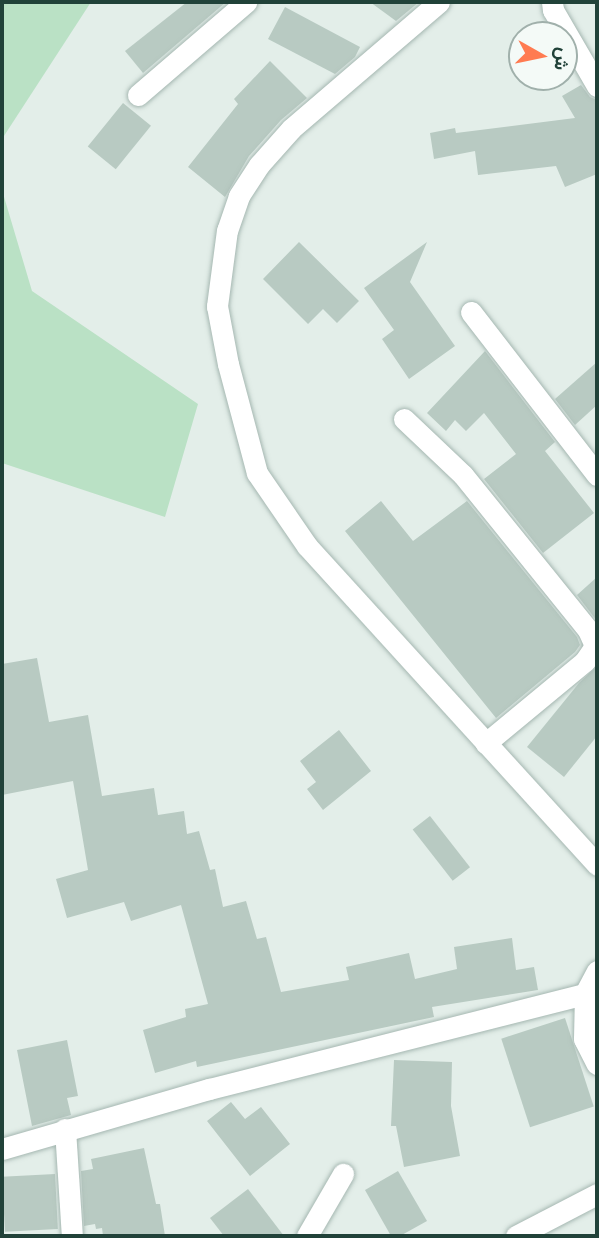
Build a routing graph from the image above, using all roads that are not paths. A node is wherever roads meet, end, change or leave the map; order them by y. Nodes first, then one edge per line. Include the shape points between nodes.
1 (246, 2) edge
2 (439, 2) edge
3 (552, 2) edge
4 (597, 86) edge
5 (138, 95) dead end
6 (471, 312) dead end
7 (404, 419) dead end
8 (597, 475) edge
9 (486, 743) junction
10 (597, 865) edge
11 (597, 971) edge
12 (586, 994) junction
13 (597, 1064) edge
14 (65, 1129) junction
15 (2, 1149) edge
16 (343, 1174) dead end
17 (597, 1194) edge
18 (72, 1236) edge
19 (307, 1236) edge
20 (516, 1236) edge

1 - 5 street
2 - 9 street via 291,129 259,165 239,195 227,230 217,306 257,474 307,546
3 - 4 street
6 - 8 street
7 - 9 street via 463,475 588,630 595,646 585,661
9 - 10 street
11 - 12 street
12 - 13 street via 584,1039
12 - 14 street
14 - 15 street
14 - 18 street
16 - 19 street
17 - 20 street

